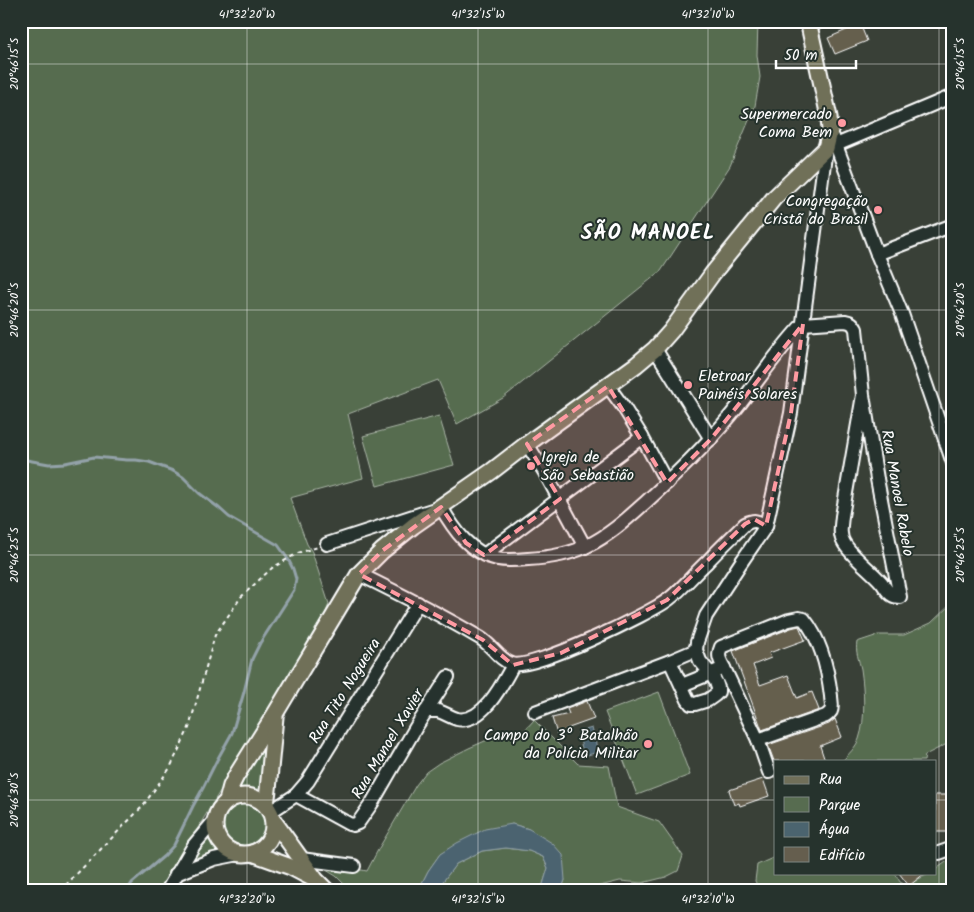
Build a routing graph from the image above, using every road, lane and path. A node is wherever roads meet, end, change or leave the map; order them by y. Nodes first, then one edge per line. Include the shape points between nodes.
1 (813, 23) edge
2 (953, 96) edge
3 (831, 141) junction
4 (953, 225) edge
5 (877, 254) junction
6 (803, 324) junction
7 (655, 349) junction
8 (608, 386) junction
9 (863, 395) junction
10 (642, 437) junction
11 (711, 439) junction
12 (527, 444) junction
13 (953, 463) edge
14 (667, 483) junction
15 (560, 500) junction
16 (440, 507) junction
17 (766, 526) junction
18 (327, 544) joint
19 (585, 547) junction
20 (484, 555) junction
21 (359, 574) junction
22 (418, 603) junction
23 (696, 650) junction
24 (670, 661) junction
25 (513, 665) junction
26 (724, 668) junction
27 (710, 673) junction
28 (448, 677) dead end
29 (682, 685) junction
30 (426, 711) junction
31 (535, 712) dead end
32 (276, 714) junction
33 (758, 740) junction
34 (769, 772) dead end
35 (296, 795) junction
36 (227, 801) junction
37 (270, 812) junction
38 (215, 820) junction
39 (953, 848) edge
40 (939, 853) dead end
41 (246, 854) junction
42 (301, 859) junction
43 (354, 866) dead end
44 (176, 874) junction
45 (316, 880) junction
46 (60, 891) edge
47 (166, 891) edge
48 (327, 891) edge

1 - 3 main road
2 - 3 street
3 - 5 street
3 - 6 street
3 - 7 main road via 774,198
4 - 5 street
5 - 13 street via 902,314
6 - 9 street via 845,321 854,324
6 - 11 street
6 - 17 street via 791,414
7 - 8 main road
7 - 11 street
8 - 10 street
8 - 12 main road
9 - 9 street, Rua Manoel Rabelo via 876,480 900,597 890,594 852,554 841,535
10 - 14 street
10 - 15 street
11 - 14 street
12 - 15 street
12 - 16 main road
14 - 19 street via 623,522
15 - 19 street
15 - 20 street
16 - 18 street
16 - 20 street via 452,527
16 - 21 main road via 382,551
17 - 23 street via 706,616
17 - 25 street via 756,521 745,524 683,586 649,611 561,653
18 - 46 path via 298,553 272,568 241,597 214,635 189,728 170,768 142,807
19 - 20 street via 542,559 499,559
21 - 22 street
21 - 32 main road
22 - 25 street via 483,640
22 - 35 street, Rua Tito Nogueira via 308,782
23 - 24 street
23 - 27 street
24 - 29 street
24 - 31 street
25 - 30 street via 495,697 473,716 457,719 438,711
26 - 27 street
26 - 33 street
26 - 33 street via 719,657 721,647 789,620 804,619 816,639 828,676 830,714
27 - 29 street
27 - 29 street via 718,692 708,700 691,704
28 - 30 street, Rua Manoel Xavier
30 - 35 street, Rua Manoel Xavier via 358,823 346,823
32 - 36 main road via 236,776
32 - 37 main road via 268,790
33 - 34 street
35 - 37 street, Rua Tito Nogueira
36 - 37 main road via 235,797 254,798
36 - 38 main road
37 - 41 main road via 270,838 266,844
37 - 42 main road
38 - 41 main road via 215,830 223,846
38 - 44 street
39 - 40 street
41 - 44 street via 214,859
41 - 45 main road via 291,867
42 - 43 street
42 - 45 main road
44 - 47 street
45 - 48 main road

